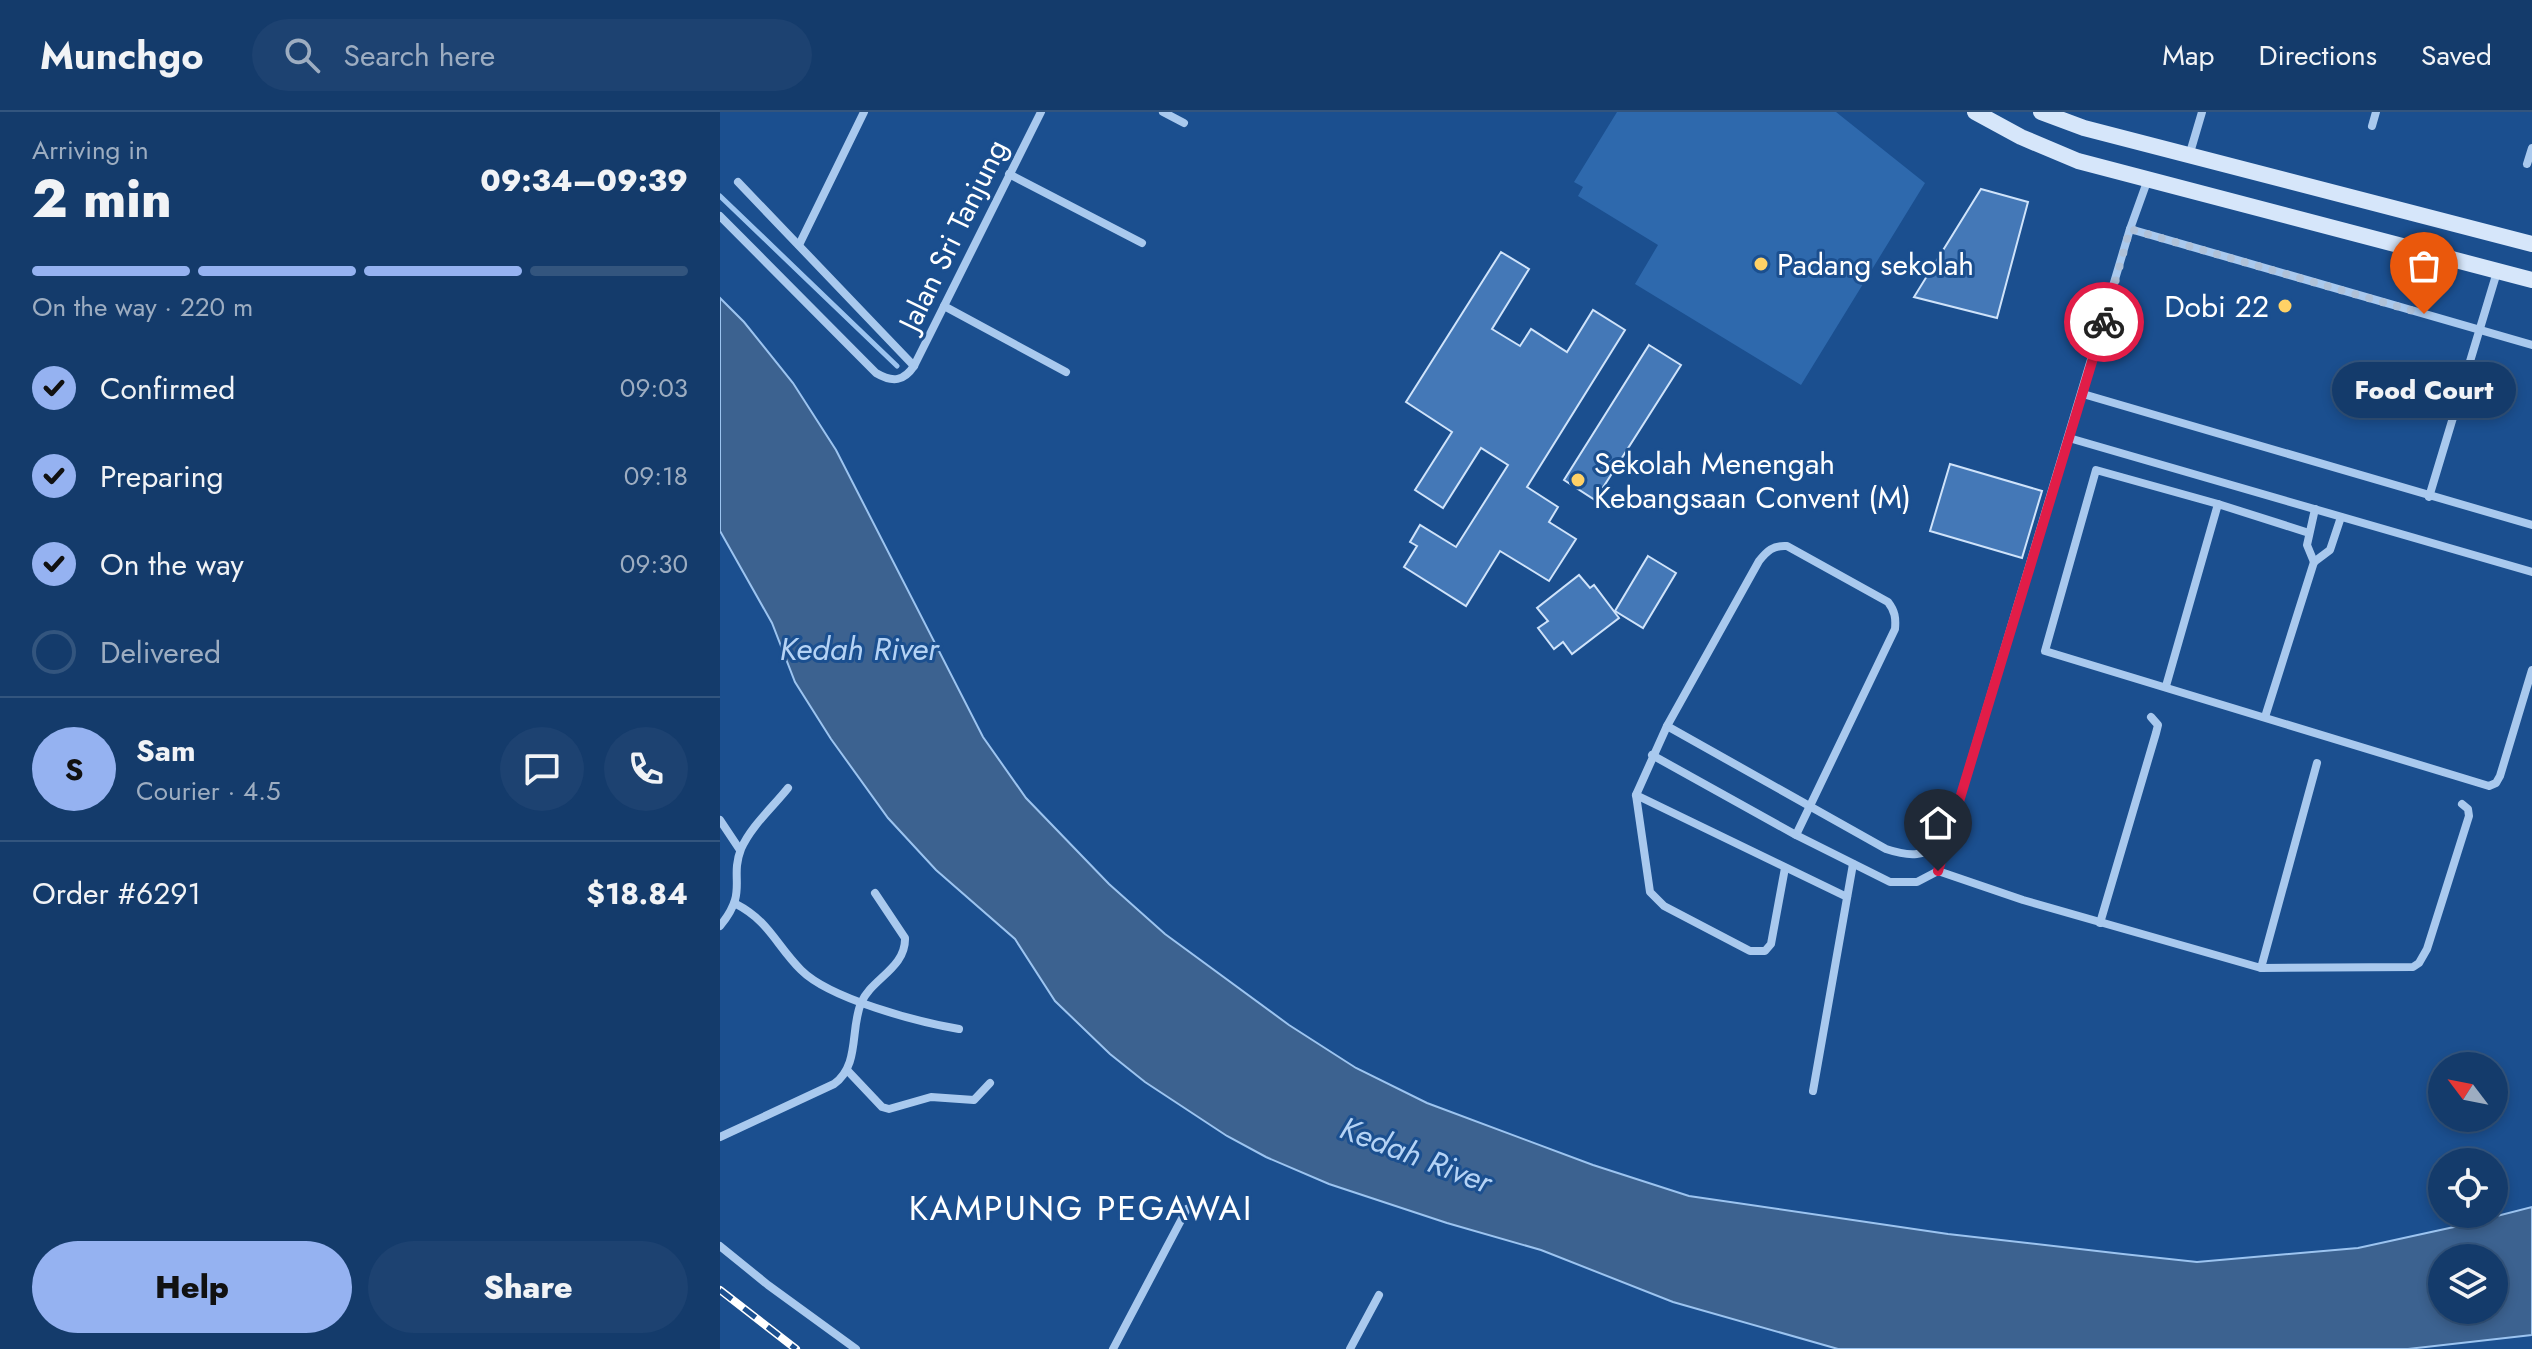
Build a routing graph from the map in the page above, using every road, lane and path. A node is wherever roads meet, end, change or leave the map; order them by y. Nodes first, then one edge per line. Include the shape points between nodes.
1 (864, 112) edge
2 (1041, 112) edge
3 (1163, 112) edge
4 (1975, 112) edge
5 (2041, 112) edge
6 (2202, 112) edge
7 (2376, 112) edge
8 (1184, 123) dead end
9 (2372, 126) dead end
10 (2532, 148) edge
11 (2189, 156) junction
12 (2527, 164) dead end
13 (1009, 174) junction
14 (2148, 179) junction
15 (738, 182) dead end
16 (720, 216) edge
17 (2130, 229) junction
18 (1142, 243) dead end
19 (2532, 244) edge
20 (799, 245) junction
21 (2497, 271) junction
22 (2532, 280) edge
23 (944, 306) junction
24 (2480, 330) junction
25 (2532, 345) edge
26 (914, 366) junction
27 (1066, 372) dead end
28 (2083, 394) junction
29 (2069, 438) junction
30 (2429, 497) junction
31 (2218, 504) junction
32 (2315, 509) junction
33 (2341, 517) junction
34 (2532, 525) edge
35 (2309, 533) junction
36 (2314, 562) junction
37 (2532, 572) edge
38 (2532, 670) edge
39 (2166, 686) junction
40 (2151, 717) dead end
41 (2265, 717) junction
42 (1667, 726) junction
43 (1652, 755) junction
44 (2317, 763) dead end
45 (788, 788) dead end
46 (1636, 795) junction
47 (2462, 804) dead end
48 (1810, 807) junction
49 (720, 820) edge
50 (1796, 835) junction
51 (1946, 844) junction
52 (740, 850) junction
53 (1853, 864) junction
54 (1785, 868) junction
55 (1938, 871) junction
56 (875, 893) dead end
57 (1847, 897) junction
58 (736, 904) junction
59 (2100, 923) junction
60 (720, 926) edge
61 (2261, 968) junction
62 (862, 1001) junction
63 (959, 1029) dead end
64 (847, 1070) junction
65 (990, 1083) dead end
66 (1813, 1091) dead end
67 (720, 1137) edge
68 (1187, 1209) dead end
69 (720, 1246) edge
70 (1379, 1295) dead end
71 (856, 1349) edge
72 (1113, 1349) edge
73 (1350, 1349) edge

1 - 20 street
2 - 13 street, Jalan Sri Tanjung
3 - 8 street
4 - 14 main road via 2078,161
5 - 11 main road
6 - 11 street
7 - 9 street
10 - 12 street
11 - 19 main road
13 - 18 street
13 - 23 street, Jalan Sri Tanjung
14 - 17 street
14 - 21 main road
15 - 20 street, Jalan Sri Tanjung
16 - 26 street via 876,373 902,379
17 - 24 street
17 - 28 street
20 - 26 street, Jalan Sri Tanjung
21 - 22 main road
21 - 24 street
23 - 26 street, Jalan Sri Tanjung
23 - 27 street
24 - 25 street
24 - 30 street
28 - 29 street
28 - 30 street
29 - 32 street
29 - 51 street
30 - 34 street
31 - 35 street
31 - 39 street
31 - 39 street via 2096,470 2091,485 2045,651
32 - 33 street
32 - 35 street
33 - 36 street via 2330,550
33 - 37 street
35 - 36 street via 2307,545
36 - 41 street
38 - 41 street via 2500,776 2489,786
39 - 41 street
40 - 59 street via 2158,725
42 - 43 street
42 - 48 street
42 - 48 street via 1767,550 1787,546 1888,602 1894,609 1895,629
43 - 46 street
43 - 50 street
44 - 61 street
45 - 52 street
46 - 54 street
46 - 54 street via 1650,892 1664,906 1750,951 1765,951 1771,944
47 - 61 street via 2469,816 2419,963
48 - 50 street
48 - 51 street via 1907,856
49 - 52 street
50 - 53 street
51 - 55 street
52 - 58 street
53 - 55 street via 1896,883 1917,882
53 - 57 street
54 - 57 street
55 - 59 street
56 - 62 street via 906,943
57 - 66 street
58 - 60 street
58 - 62 street via 757,916 811,978
59 - 61 street
62 - 63 street via 921,1023
62 - 64 street
64 - 65 street via 889,1109 931,1097 974,1100
64 - 67 street via 834,1084
68 - 72 street
69 - 71 street
70 - 73 street

